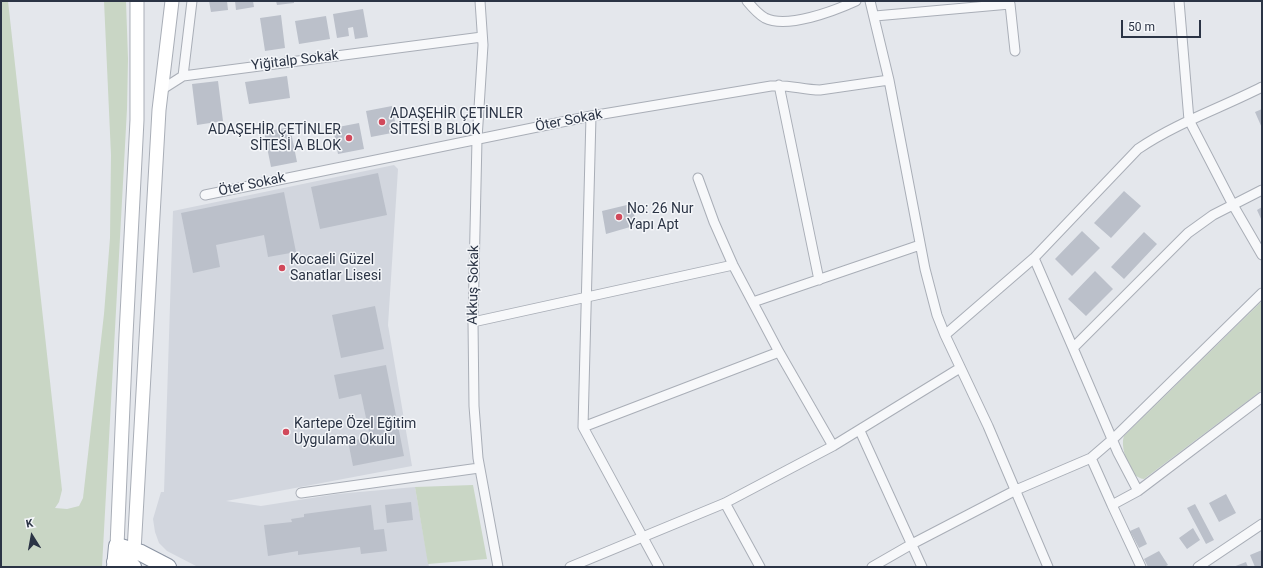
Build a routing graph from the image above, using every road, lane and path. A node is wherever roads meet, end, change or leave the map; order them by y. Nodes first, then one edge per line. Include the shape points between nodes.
1 (136, 1) edge
2 (172, 1) edge
3 (192, 1) edge
4 (480, 1) edge
5 (747, 1) edge
6 (856, 1) edge
7 (870, 1) edge
8 (1179, 1) edge
9 (874, 16) junction
10 (482, 37) junction
11 (1015, 51) dead end
12 (183, 76) junction
13 (889, 80) junction
14 (779, 85) junction
15 (1262, 87) edge
16 (161, 90) junction
17 (590, 116) junction
18 (1190, 120) junction
19 (477, 139) junction
20 (698, 178) dead end
21 (1262, 190) edge
22 (205, 195) dead end
23 (1233, 205) junction
24 (920, 245) junction
25 (1262, 255) edge
26 (1034, 258) junction
27 (733, 265) junction
28 (819, 280) junction
29 (1262, 293) edge
30 (586, 298) junction
31 (753, 302) junction
32 (473, 322) junction
33 (945, 335) junction
34 (1073, 348) junction
35 (779, 352) junction
36 (960, 368) junction
37 (1262, 397) edge
38 (583, 427) junction
39 (860, 431) junction
40 (1113, 439) junction
41 (833, 446) junction
42 (1091, 458) junction
43 (479, 468) junction
44 (1016, 490) junction
45 (1138, 491) junction
46 (301, 493) dead end
47 (725, 503) junction
48 (1112, 506) junction
49 (1262, 524) edge
50 (642, 537) junction
51 (912, 544) junction
52 (116, 546) junction
53 (133, 563) edge
54 (115, 564) edge
55 (168, 567) edge
56 (498, 567) edge
57 (570, 567) edge
58 (659, 567) edge
59 (760, 567) edge
60 (872, 567) edge
61 (922, 567) edge
62 (1048, 567) edge
63 (1141, 567) edge
64 (1198, 567) edge

1 - 52 main road via 137,120
2 - 16 main road
3 - 12 street
4 - 10 street, Akkuş Sokak
5 - 6 street via 765,18 781,21 802,20
7 - 9 street
8 - 18 street
9 - 11 street via 1010,4
9 - 13 street
10 - 12 street, Yiğitalp Sokak
10 - 19 street, Akkuş Sokak
12 - 16 street
13 - 14 street, Öter Sokak via 820,90
13 - 24 street
14 - 17 street, Öter Sokak
14 - 28 street
15 - 18 street
16 - 53 main road
17 - 19 street, Öter Sokak
17 - 30 street
18 - 23 street
18 - 26 street via 1138,149
19 - 22 street, Öter Sokak
19 - 32 street, Akkuş Sokak
20 - 27 street
21 - 23 street
23 - 25 street
23 - 34 street via 1213,215 1188,233
24 - 28 street
24 - 33 street via 934,303
26 - 33 street
26 - 34 street
27 - 30 street
27 - 31 street
28 - 31 street
29 - 40 street
30 - 32 street
30 - 38 street
31 - 35 street
32 - 43 street, Akkuş Sokak via 475,428
33 - 36 street
34 - 40 street
35 - 38 street
35 - 41 street
36 - 39 street
36 - 44 street
37 - 45 street
38 - 50 street
39 - 41 street
39 - 51 street
40 - 42 street
40 - 45 street
41 - 47 street
42 - 44 street
42 - 48 street
43 - 46 street
43 - 56 street, Akkuş Sokak
44 - 51 street
44 - 62 street
45 - 48 street
47 - 50 street
47 - 59 street
48 - 63 street
49 - 64 street
50 - 57 street
50 - 58 street
51 - 60 street
51 - 61 street
52 - 53 highway
52 - 54 highway
53 - 54 highway
53 - 55 highway via 153,559

